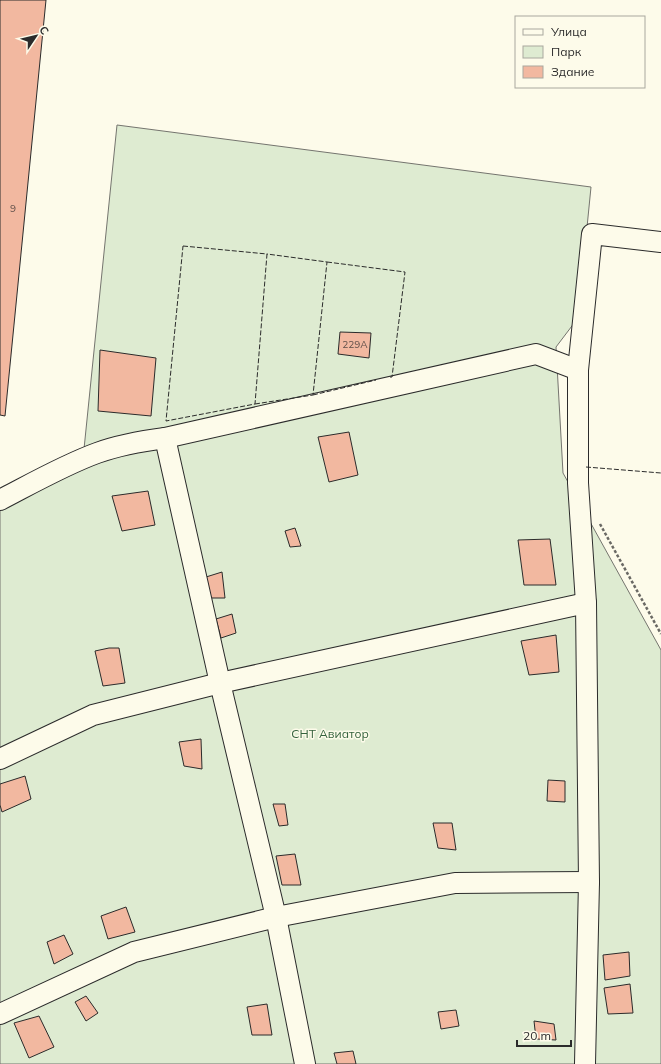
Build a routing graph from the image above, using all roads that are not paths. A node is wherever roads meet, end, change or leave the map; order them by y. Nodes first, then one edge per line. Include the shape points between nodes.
1 (661, 242) edge
2 (578, 370) junction
3 (165, 438) junction
4 (0, 500) edge
5 (586, 603) junction
6 (220, 683) junction
7 (0, 759) edge
8 (590, 882) junction
9 (276, 917) junction
10 (0, 1014) edge
11 (305, 1064) edge
12 (585, 1064) edge

1 - 2 street via 592,234
2 - 3 street via 536,354
2 - 5 street via 578,483
3 - 4 street via 140,441 97,453
3 - 6 street
5 - 6 street
5 - 8 street
6 - 7 street via 93,716
6 - 9 street
8 - 9 street via 455,883
8 - 12 street
9 - 10 street via 134,952
9 - 11 street

